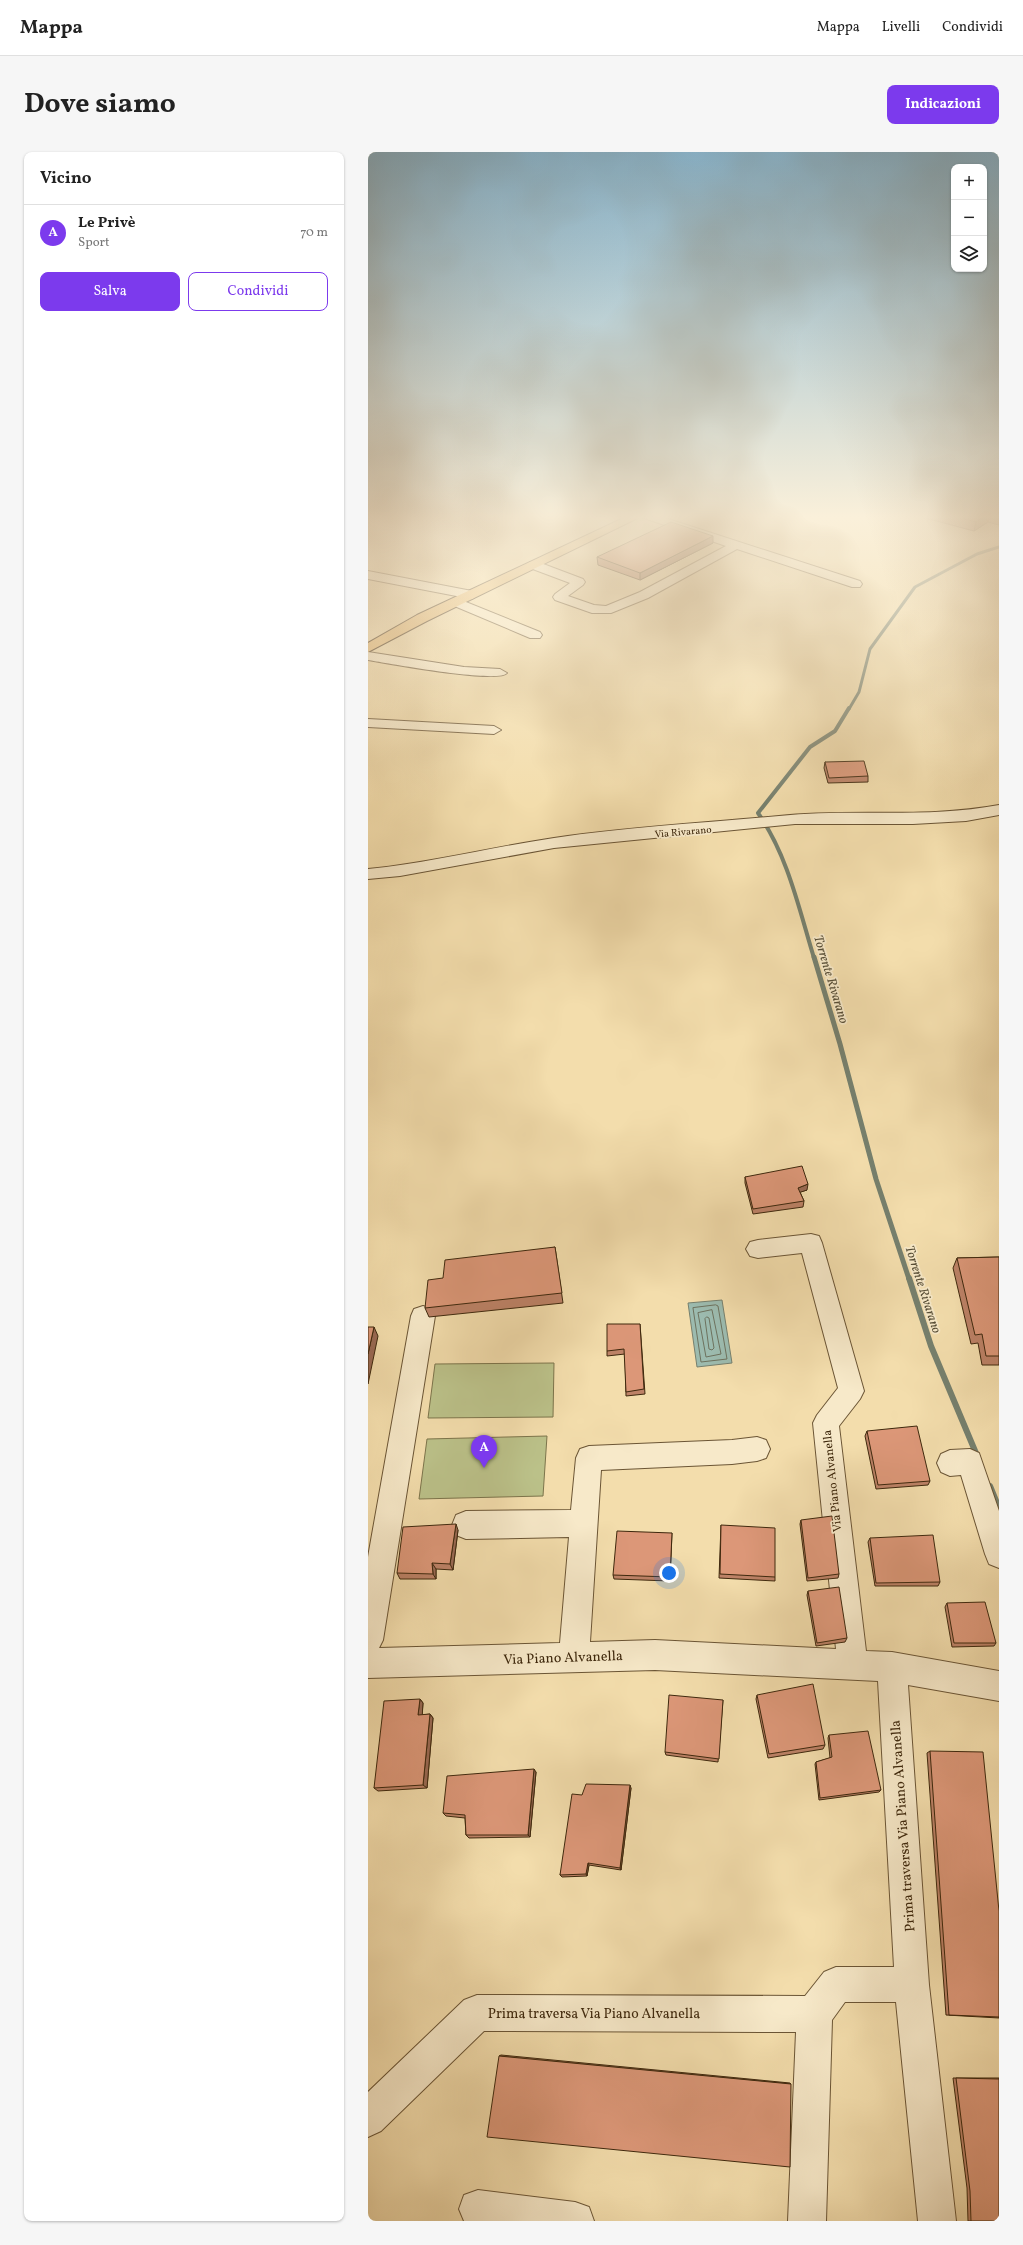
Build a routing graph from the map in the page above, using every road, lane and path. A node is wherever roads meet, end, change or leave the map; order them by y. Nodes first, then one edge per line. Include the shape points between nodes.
1 (441, 611) edge
2 (476, 611) edge
3 (535, 635) dead end
4 (370, 650) edge
5 (500, 674) dead end
6 (368, 723) edge
7 (494, 730) dead end
8 (999, 810) edge
9 (368, 874) edge
10 (758, 1249) dead end
11 (423, 1316) dead end
12 (757, 1449) dead end
13 (950, 1463) dead end
14 (583, 1523) junction
15 (466, 1526) dead end
16 (999, 1554) edge
17 (368, 1640) edge
18 (574, 1657) junction
19 (368, 1663) edge
20 (853, 1666) junction
21 (892, 1668) junction
22 (999, 1686) edge
23 (912, 1985) junction
24 (814, 2014) junction
25 (368, 2118) edge
26 (478, 2210) dead end
27 (575, 2221) edge
28 (808, 2221) edge
29 (937, 2221) edge

1 - 4 main road
2 - 3 street
4 - 5 street via 387,659
6 - 7 street
8 - 9 street, Via Rivarano via 966,816 819,818 554,843 400,871
10 - 20 street, Via Piano Alvanella via 811,1243 851,1391 826,1423
11 - 17 street
12 - 14 street via 589,1458
13 - 16 street via 970,1462
14 - 15 street
14 - 18 street
18 - 19 street, Via Piano Alvanella
18 - 20 street, Via Piano Alvanella via 655,1655
20 - 21 street, Via Piano Alvanella
21 - 22 street, Via Piano Alvanella
21 - 23 street, Prima traversa Via Piano Alvanella
23 - 24 street via 836,1984
23 - 29 street, Prima traversa Via Piano Alvanella
24 - 25 street, Prima traversa Via Piano Alvanella via 478,2013
24 - 28 street
26 - 27 street

